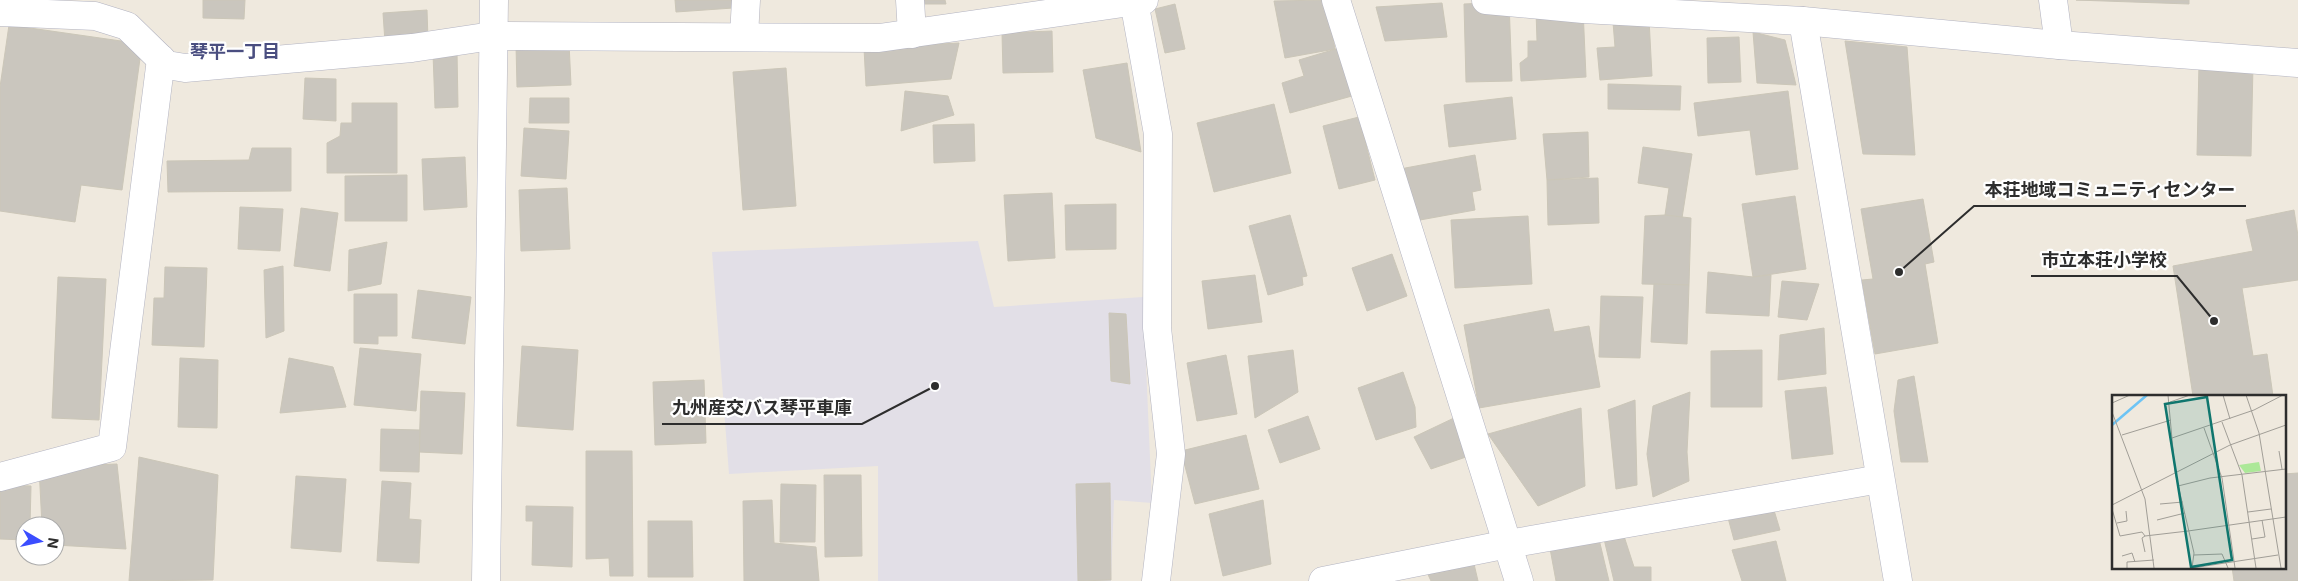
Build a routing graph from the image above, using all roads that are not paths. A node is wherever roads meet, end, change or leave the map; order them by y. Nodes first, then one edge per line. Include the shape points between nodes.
1 (494, 0) edge
2 (746, 0) edge
3 (910, 0) edge
4 (1139, 0) edge
5 (1336, 0) edge
6 (1486, 0) edge
7 (2052, 0) edge
8 (0, 12) edge
9 (1804, 21) junction
10 (912, 34) junction
11 (492, 36) junction
12 (744, 36) junction
13 (2059, 44) junction
14 (161, 59) junction
15 (2298, 63) edge
16 (0, 477) edge
17 (1880, 479) junction
18 (1508, 544) junction
19 (486, 581) edge
20 (1156, 581) edge
21 (1323, 581) edge
22 (1519, 581) edge
23 (1898, 581) edge

1 - 11 street
2 - 12 street
3 - 10 street
4 - 10 street
4 - 20 street via 1158,134 1157,328 1171,454
5 - 18 street
6 - 9 street via 1583,9
7 - 13 street
8 - 14 street via 96,16 126,26
9 - 13 street
9 - 17 street
10 - 12 street via 879,38
11 - 12 street
11 - 14 street via 412,48 185,68 167,65
11 - 19 street
13 - 15 street
14 - 16 street via 112,447
17 - 18 street
17 - 23 street
18 - 21 street
18 - 22 street

